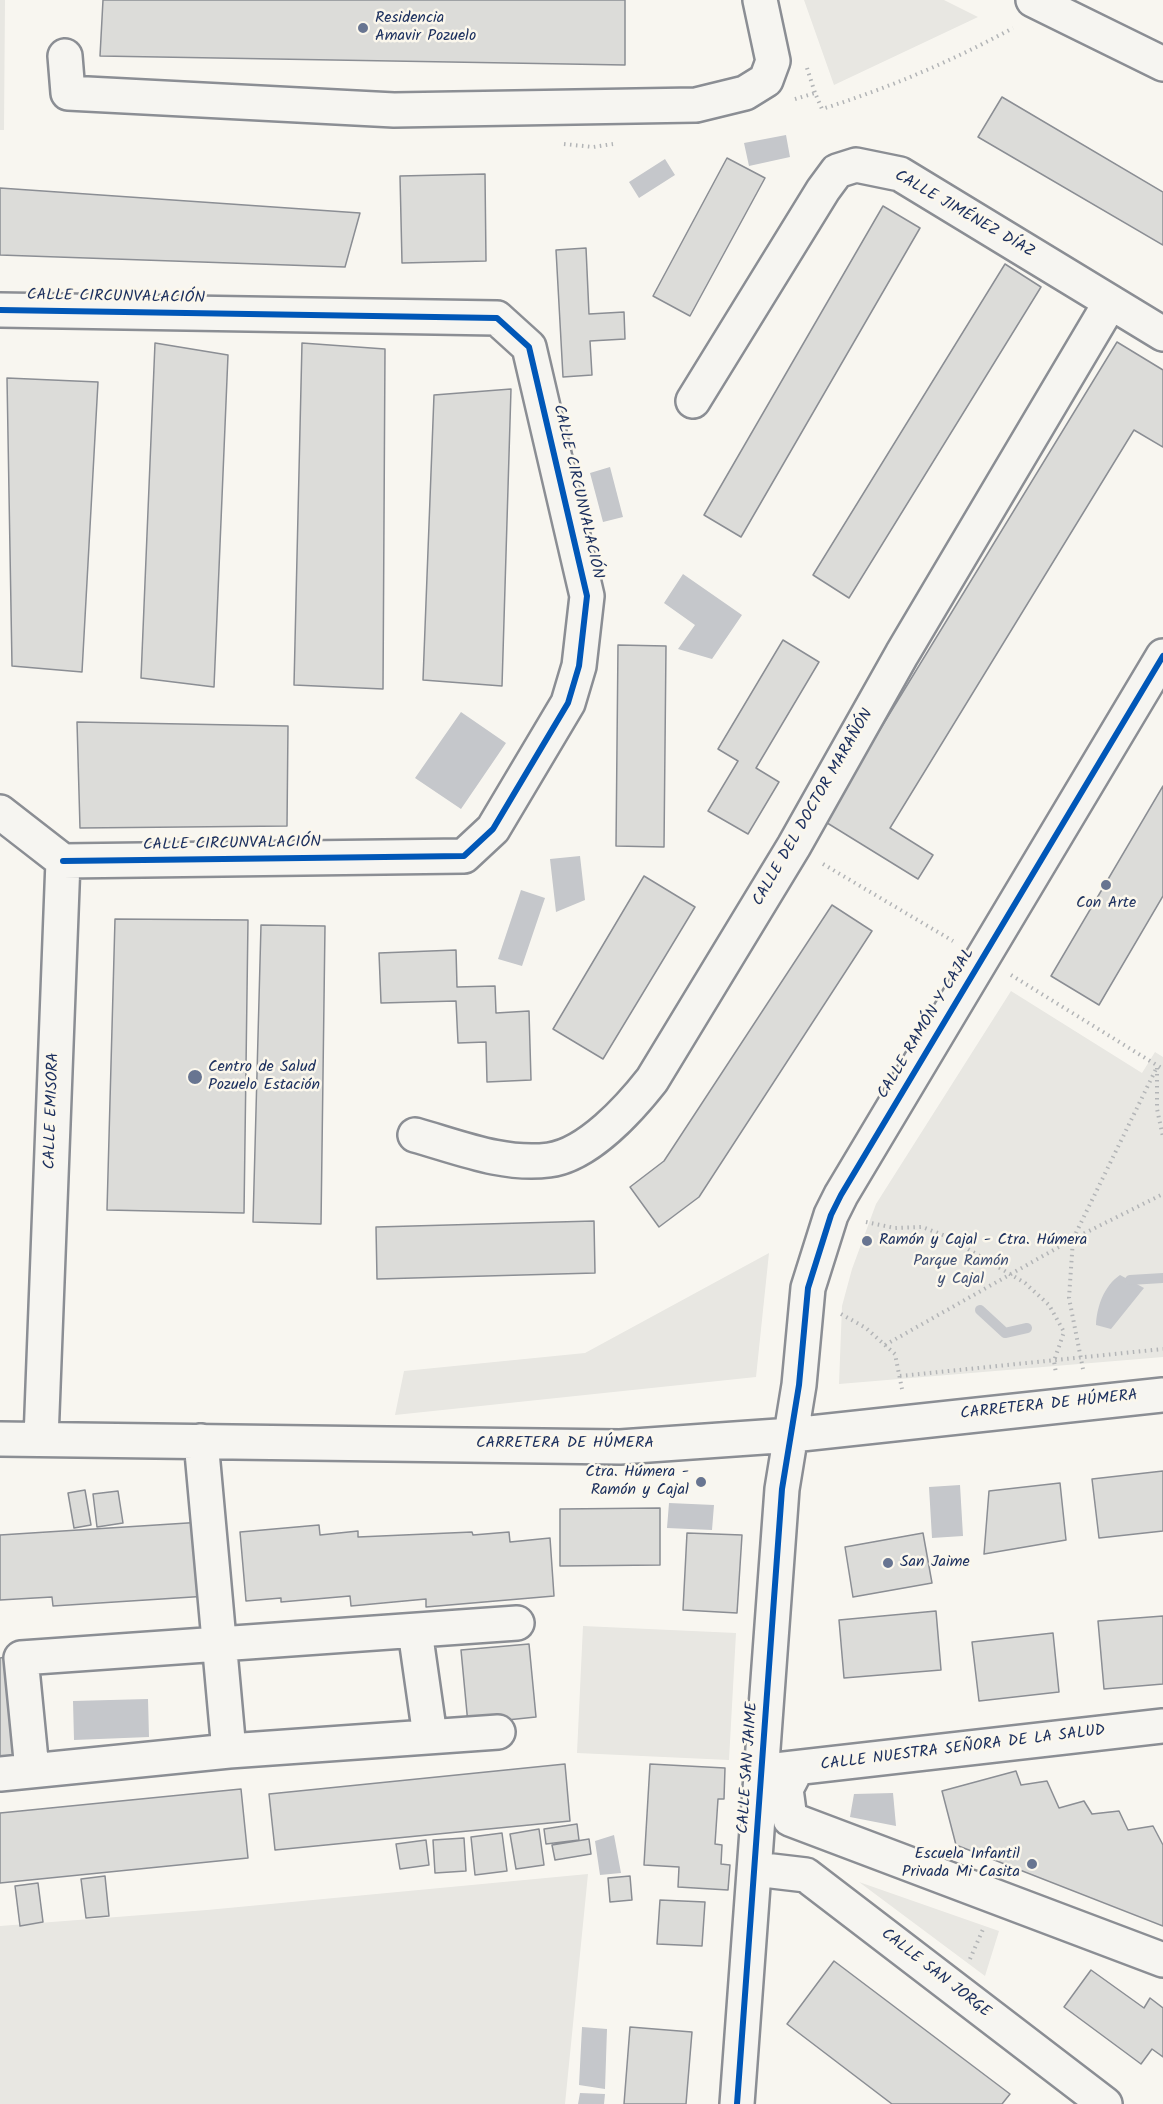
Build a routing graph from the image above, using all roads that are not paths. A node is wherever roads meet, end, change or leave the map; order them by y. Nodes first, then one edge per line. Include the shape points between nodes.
1 (760, 0) edge
2 (1033, 0) edge
3 (65, 56) dead end
4 (1163, 64) edge
5 (1110, 303) junction
6 (2, 315) edge
7 (1163, 333) edge
8 (693, 401) dead end
9 (1163, 656) edge
10 (0, 812) edge
11 (63, 861) junction
12 (416, 1135) dead end
13 (1163, 1395) edge
14 (792, 1435) junction
15 (0, 1439) edge
16 (41, 1440) junction
17 (201, 1442) junction
18 (517, 1623) dead end
19 (415, 1631) junction
20 (219, 1644) junction
21 (1163, 1726) edge
22 (498, 1732) dead end
23 (430, 1737) junction
24 (229, 1751) junction
25 (797, 1768) junction
26 (32, 1770) junction
27 (762, 1772) junction
28 (0, 1774) edge
29 (775, 1818) junction
30 (826, 1833) junction
31 (755, 1869) junction
32 (806, 1875) junction
33 (1163, 1960) edge
34 (737, 2104) edge
35 (1105, 2104) edge

1 - 3 street via 773,61 766,80 745,93 696,105 394,110 68,93
2 - 4 street
5 - 7 street, CALLE JIMÉNEZ DÍAZ
5 - 8 street, CALLE JIMÉNEZ DÍAZ via 900,174 856,165 837,171 823,190
5 - 12 street, CALLE DEL DOCTOR MARAÑÓN via 902,654 794,846 652,1080 625,1114 585,1144 551,1160 500,1159
6 - 11 street, CALLE CIRCUNVALACIÓN via 497,318 529,347 587,596 579,666 568,703 493,829 464,856
9 - 14 street, CALLE RAMÓN Y CAJAL via 831,1215 808,1288
10 - 11 street
11 - 16 street, CALLE EMISORA
13 - 14 street, CARRETERA DE HÚMERA
14 - 17 street, CARRETERA DE HÚMERA via 620,1447
14 - 27 street, CALLE SAN JAIME via 782,1489
15 - 16 street, CARRETERA DE HÚMERA
16 - 17 street, CARRETERA DE HÚMERA
17 - 20 street
18 - 19 street
19 - 20 street
19 - 23 street
20 - 24 street
20 - 26 street via 21,1658
21 - 25 street, CALLE NUESTRA SEÑORA DE LA SALUD
22 - 23 street
23 - 24 street
24 - 26 street
25 - 27 street, CALLE NUESTRA SEÑORA DE LA SALUD
25 - 29 street
26 - 28 street
27 - 29 street, CALLE SAN JAIME
29 - 30 street
29 - 31 street, CALLE SAN JAIME
30 - 32 street via 808,1852
30 - 33 street
31 - 32 street
31 - 34 street, CALLE SAN JAIME
32 - 35 street, CALLE SAN JORGE

